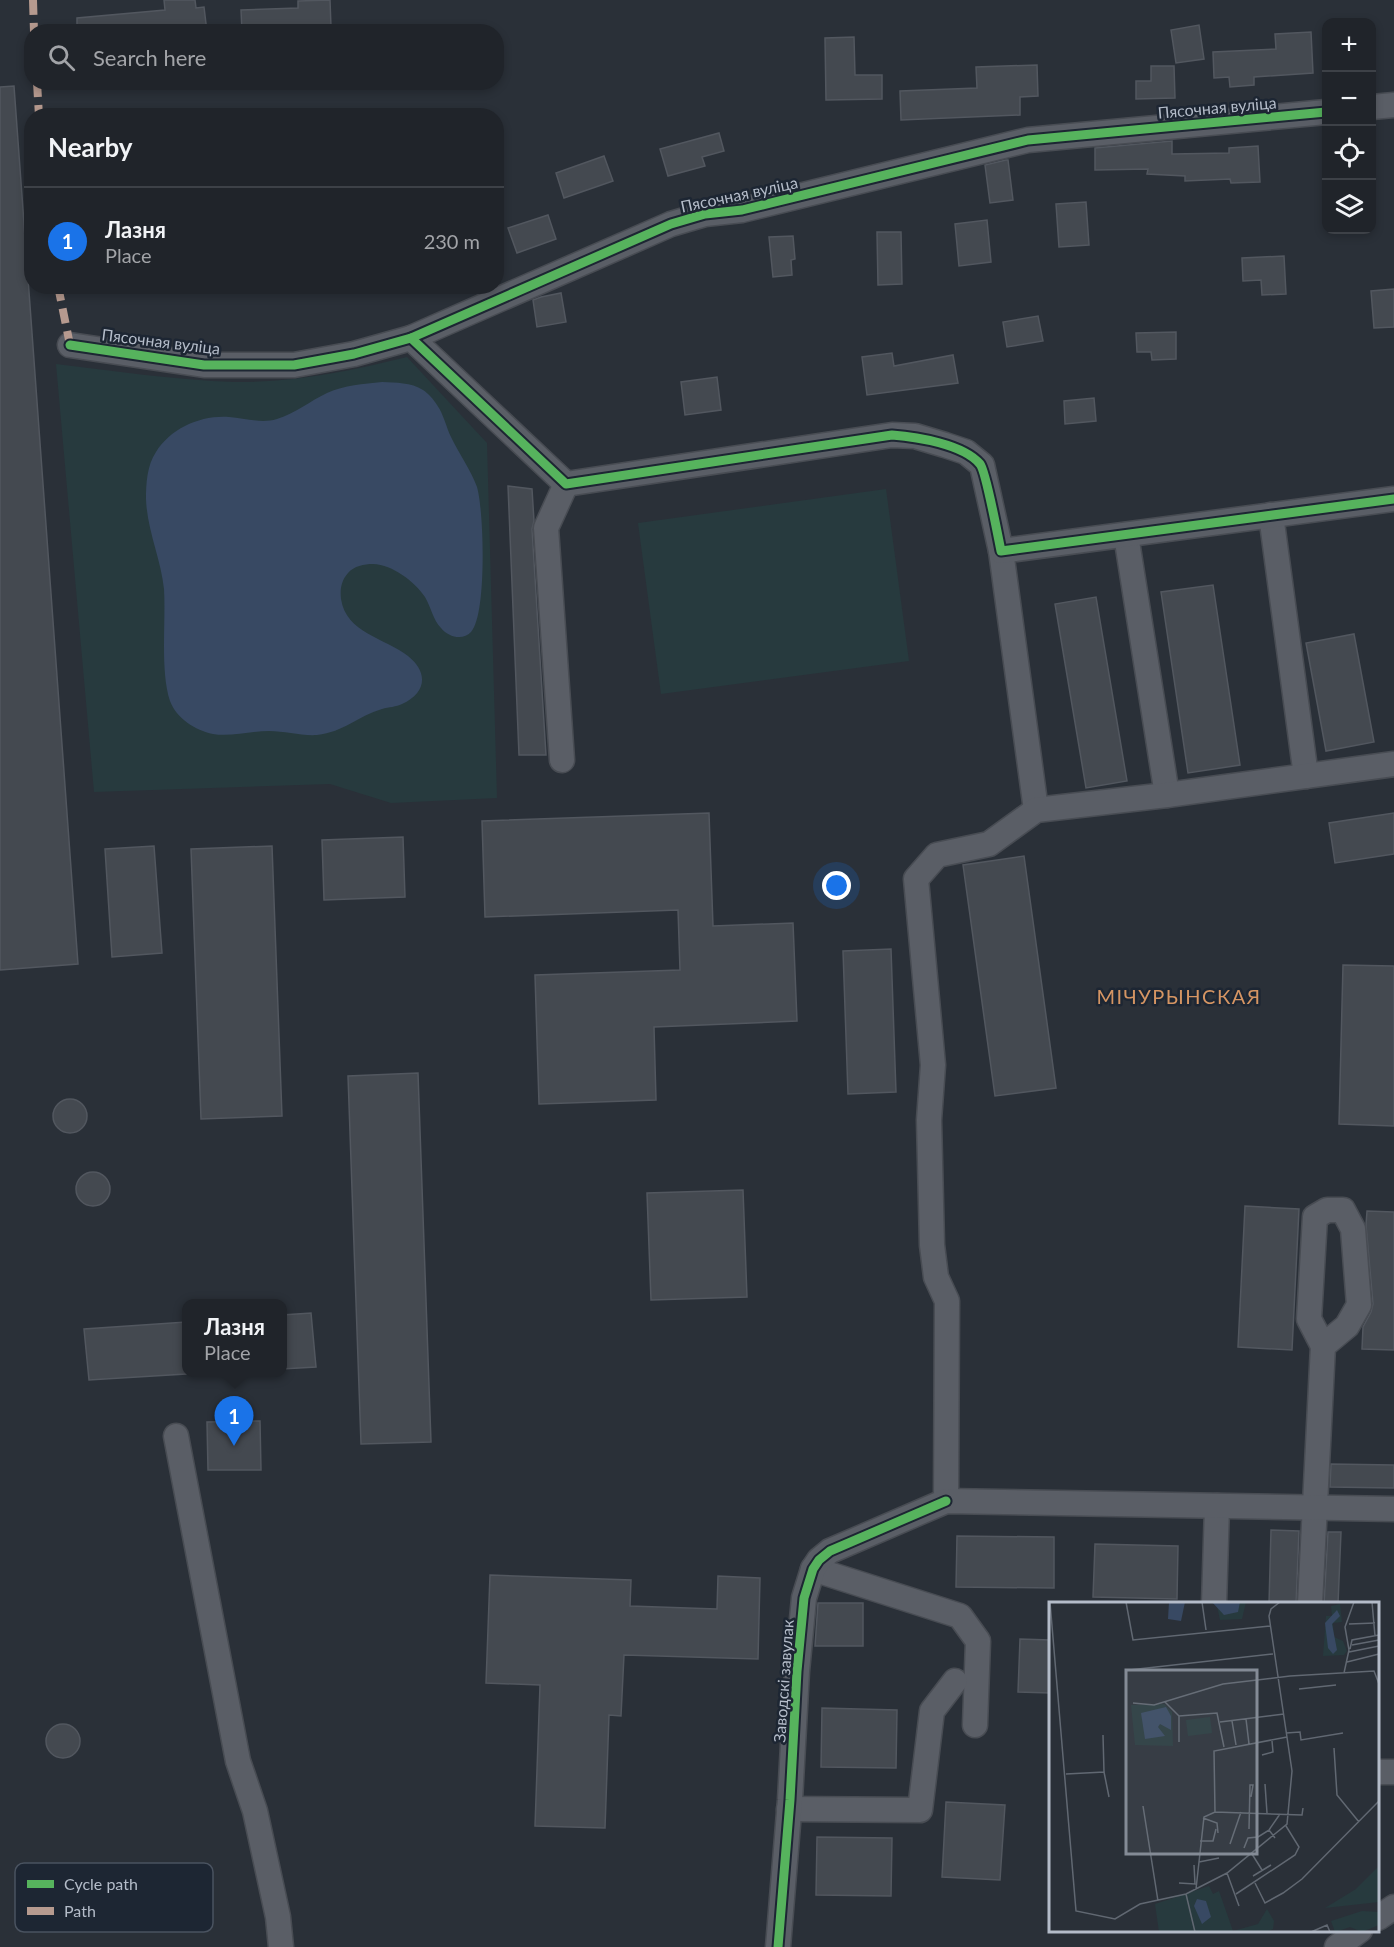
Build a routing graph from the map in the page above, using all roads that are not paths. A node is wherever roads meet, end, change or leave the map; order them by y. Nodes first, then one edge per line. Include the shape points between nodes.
1 (1394, 105) edge
2 (1376, 107) edge
3 (1322, 111) edge
4 (411, 338) junction
5 (70, 345) dead end
6 (566, 484) junction
7 (1394, 499) edge
8 (1271, 515) junction
9 (1126, 535) junction
10 (1001, 551) junction
11 (562, 760) dead end
12 (1394, 764) edge
13 (1306, 776) junction
14 (1167, 795) junction
15 (1036, 810) junction
16 (1323, 1346) junction
17 (176, 1436) dead end
18 (946, 1501) junction
19 (1217, 1506) junction
20 (1316, 1507) junction
21 (1394, 1509) edge
22 (813, 1569) junction
23 (1214, 1602) edge
24 (1311, 1602) edge
25 (955, 1681) dead end
26 (975, 1725) dead end
27 (789, 1809) junction
28 (1394, 1906) edge
29 (1379, 1917) edge
30 (1357, 1932) edge
31 (281, 1947) edge
32 (778, 1947) edge
33 (1337, 1947) edge

1 - 2 street
3 - 4 street, Пясочная вуліца via 1028,140 742,210 705,214 671,224
4 - 5 street, Пясочная вуліца via 294,365 204,365
4 - 6 street
6 - 10 street via 892,435 915,436 966,452 982,465
6 - 11 street via 546,528
7 - 8 street
8 - 9 street
8 - 13 street
9 - 10 street
9 - 14 street
10 - 15 street
12 - 13 street
13 - 14 street
14 - 15 street
15 - 18 street via 989,844 937,855 916,879 933,1065 929,1120 932,1245 936,1277 947,1301
16 - 16 street via 1309,1318 1315,1217 1327,1210 1342,1210 1353,1229 1359,1305 1347,1326
16 - 20 street
17 - 31 street via 237,1761 255,1811
18 - 19 street
18 - 22 street, Заводскі завулак via 830,1551
19 - 20 street
19 - 23 street
20 - 21 street
20 - 24 street
22 - 26 street via 960,1616 978,1641
22 - 27 street, Заводскі завулак via 804,1598
25 - 27 street via 932,1711 920,1810
27 - 32 street, Заводскі завулак
28 - 29 street
30 - 33 street

